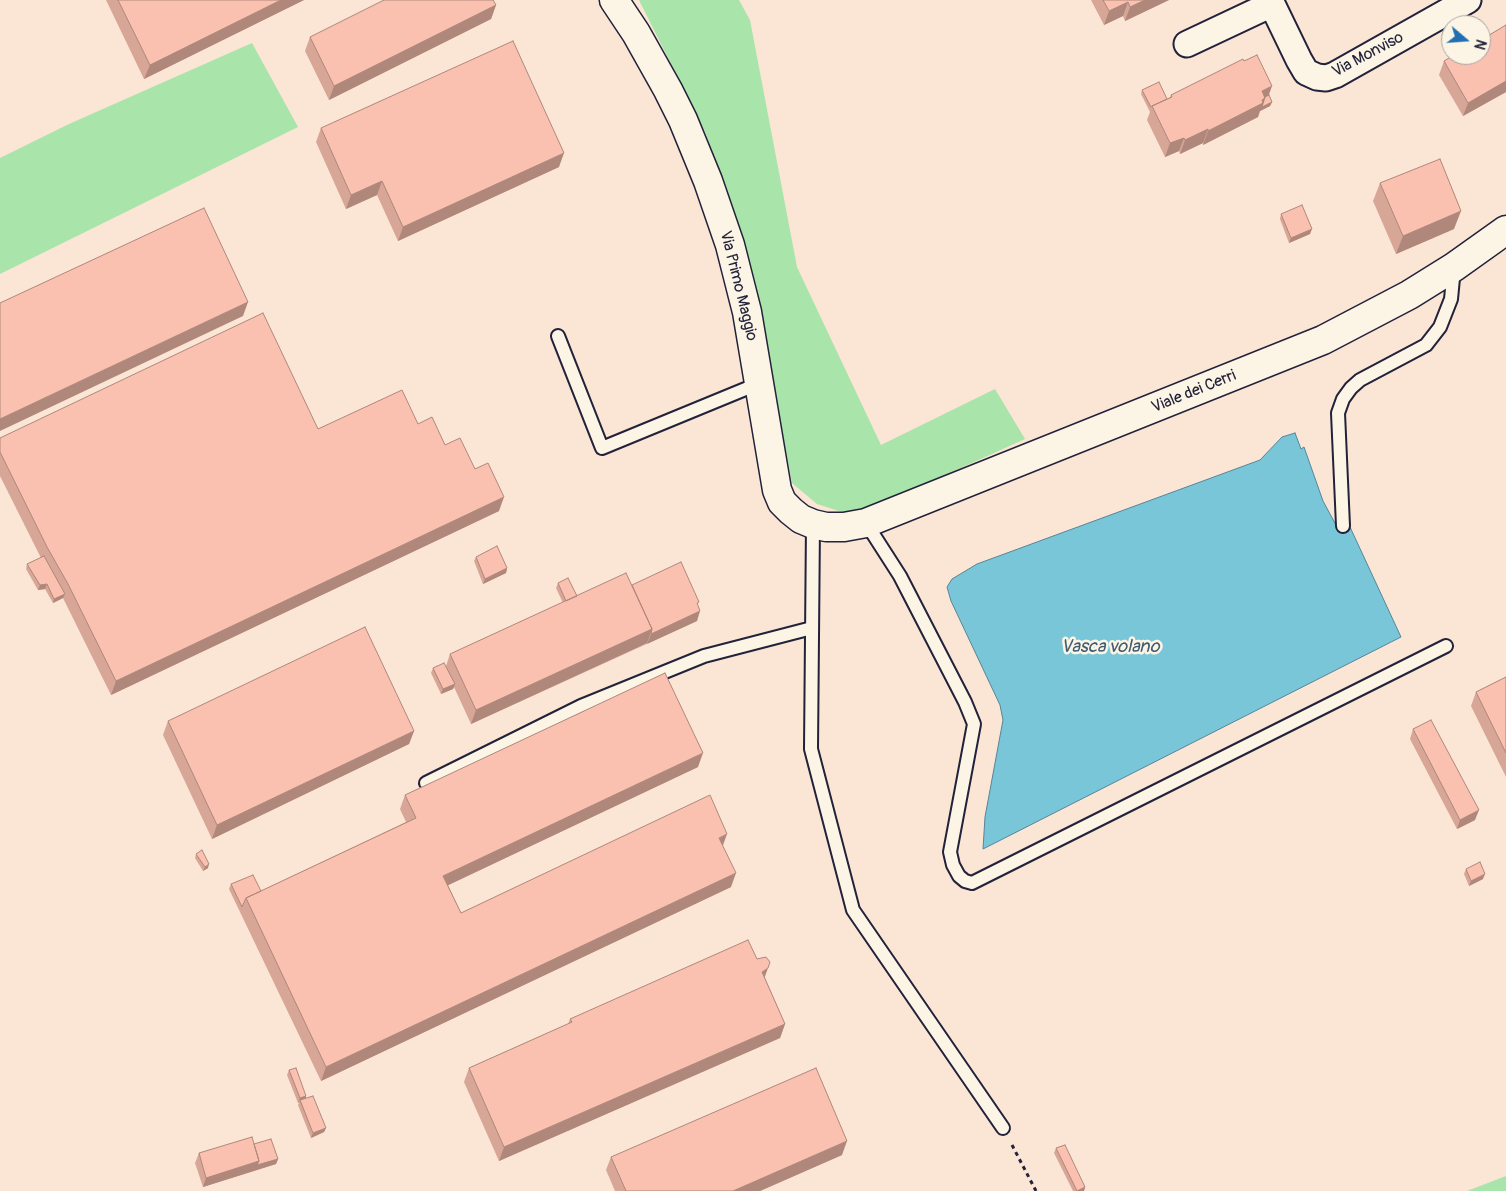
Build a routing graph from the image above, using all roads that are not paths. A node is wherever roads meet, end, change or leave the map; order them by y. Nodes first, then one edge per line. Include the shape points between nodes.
1 (614, 0) edge
2 (1468, 0) edge
3 (1271, 2) edge
4 (1187, 44) dead end
5 (1506, 230) edge
6 (1454, 267) junction
7 (558, 336) dead end
8 (760, 383) junction
9 (866, 523) junction
10 (813, 524) junction
11 (1343, 526) dead end
12 (812, 628) junction
13 (1446, 646) dead end
14 (426, 782) dead end
15 (1004, 1128) road end

1 - 8 street, Via Primo Maggio via 668,90 708,181 739,278
2 - 3 street, Via Monviso via 1326,78 1306,72
3 - 4 street, Via Monviso
5 - 6 street, Viale dei Cerri
6 - 9 street, Viale dei Cerri via 1410,296 1322,340
6 - 11 lane via 1451,299 1440,327 1426,345 1360,380 1343,399 1338,412
7 - 8 lane via 602,448
8 - 10 street, Via Primo Maggio via 777,490 791,511
9 - 10 street, Via Primo Maggio via 844,527
9 - 13 lane via 900,576 974,724 950,852 952,866 959,876 972,883
10 - 12 lane
12 - 14 lane via 704,656 582,706
12 - 15 lane via 811,748 854,910

